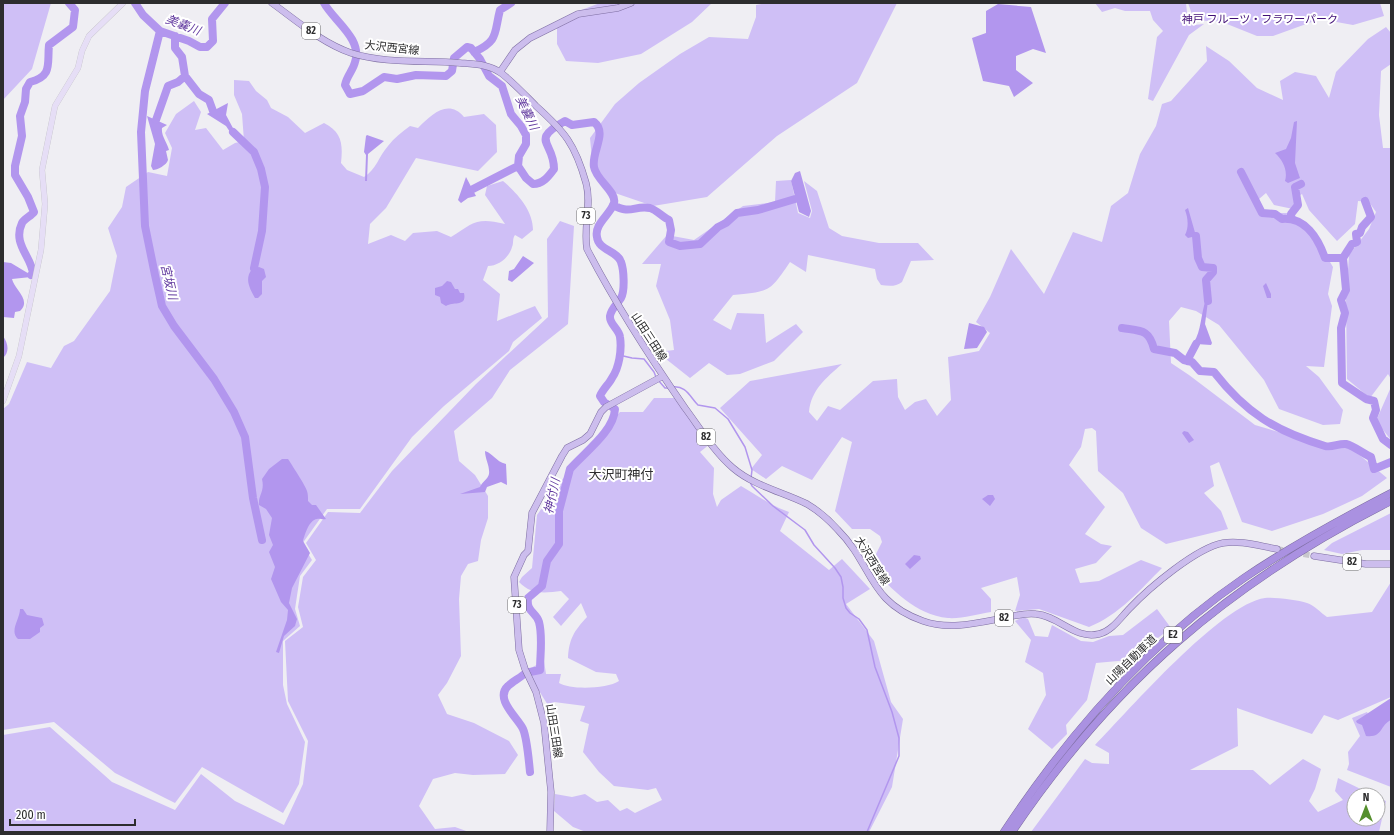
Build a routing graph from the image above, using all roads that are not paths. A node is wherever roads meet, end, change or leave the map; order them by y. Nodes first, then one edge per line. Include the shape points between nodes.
1 (123, 3) edge
2 (272, 3) edge
3 (631, 3) edge
4 (500, 72) junction
5 (659, 379) junction
6 (3, 401) edge
7 (1391, 493) edge
8 (1391, 501) edge
9 (1277, 549) tunnel mouth
10 (1314, 556) tunnel mouth
11 (1391, 564) edge
12 (550, 832) edge
13 (1004, 832) edge
14 (1012, 832) edge

1 - 6 street via 89,36 78,68 55,106 42,170 45,204 41,250 19,356
2 - 4 main road, 大沢西宮線 / 82 via 320,37 352,53 388,59 481,65
3 - 4 main road via 574,16 530,38 515,50
4 - 5 main road, 山田三田線 / 73 via 553,121 575,150 586,184 587,249
5 - 9 main road, 大沢西宮線 / 82 via 671,387 718,453 733,468 750,479 804,503 822,515 848,542 885,599 914,618 955,626 1036,614 1051,618 1081,634 1098,634 1110,628 1145,594 1192,557 1208,548 1236,542
5 - 12 main road, 山田三田線 / 73 via 600,412 590,434 567,448 532,513 528,551 514,577 519,650 536,692 544,724 551,792
7 - 13 highway, 山陽自動車道 / E2 via 1281,554 1212,602 1178,630 1130,674 1078,731 1042,776
8 - 14 highway, 山陽自動車道 / E2 via 1290,557 1241,590 1189,631 1136,679 1084,735 1047,781
10 - 11 main road, 82 via 1366,564

